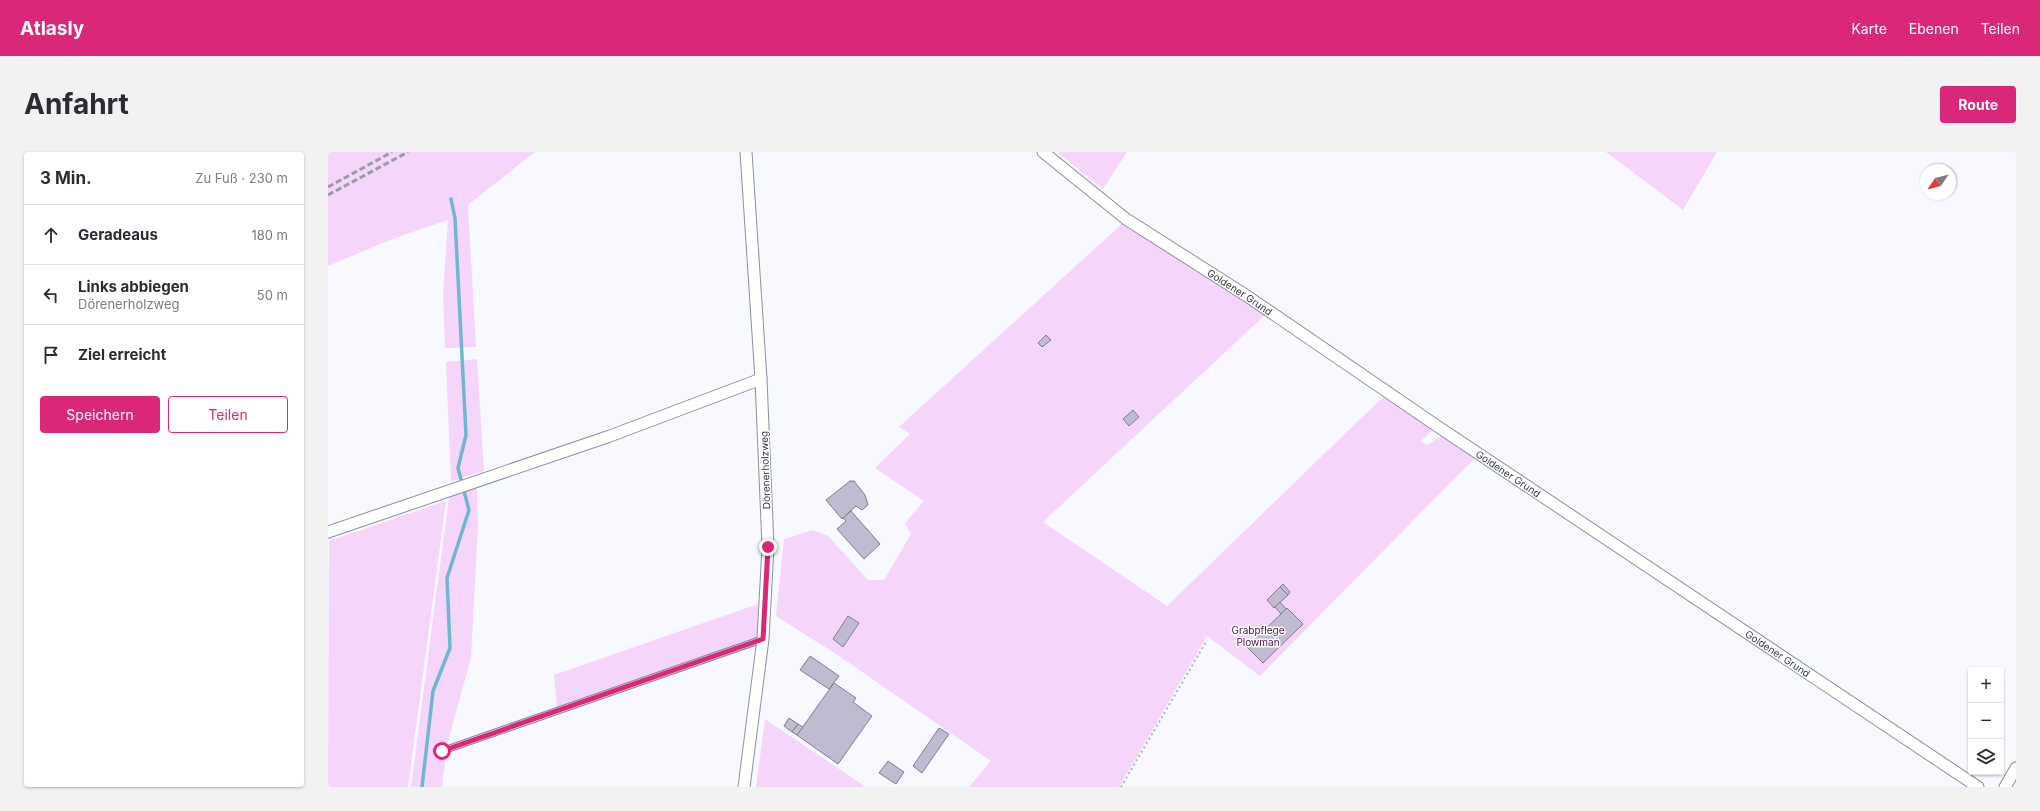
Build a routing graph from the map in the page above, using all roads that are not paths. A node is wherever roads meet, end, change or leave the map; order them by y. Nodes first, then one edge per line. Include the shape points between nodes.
1 (746, 152) edge
2 (1043, 152) edge
3 (761, 379) junction
4 (328, 532) edge
5 (763, 639) junction
6 (442, 751) dead end
7 (2016, 768) edge
8 (744, 787) edge
9 (1978, 787) edge
10 (2005, 787) edge

1 - 3 street, Dörenerholzweg
2 - 9 street, Goldener Grund via 1126,219 1247,296 1447,433
3 - 4 street via 610,436
3 - 5 street, Dörenerholzweg via 768,547
5 - 6 lane
5 - 8 street, Dörenerholzweg
7 - 10 street

